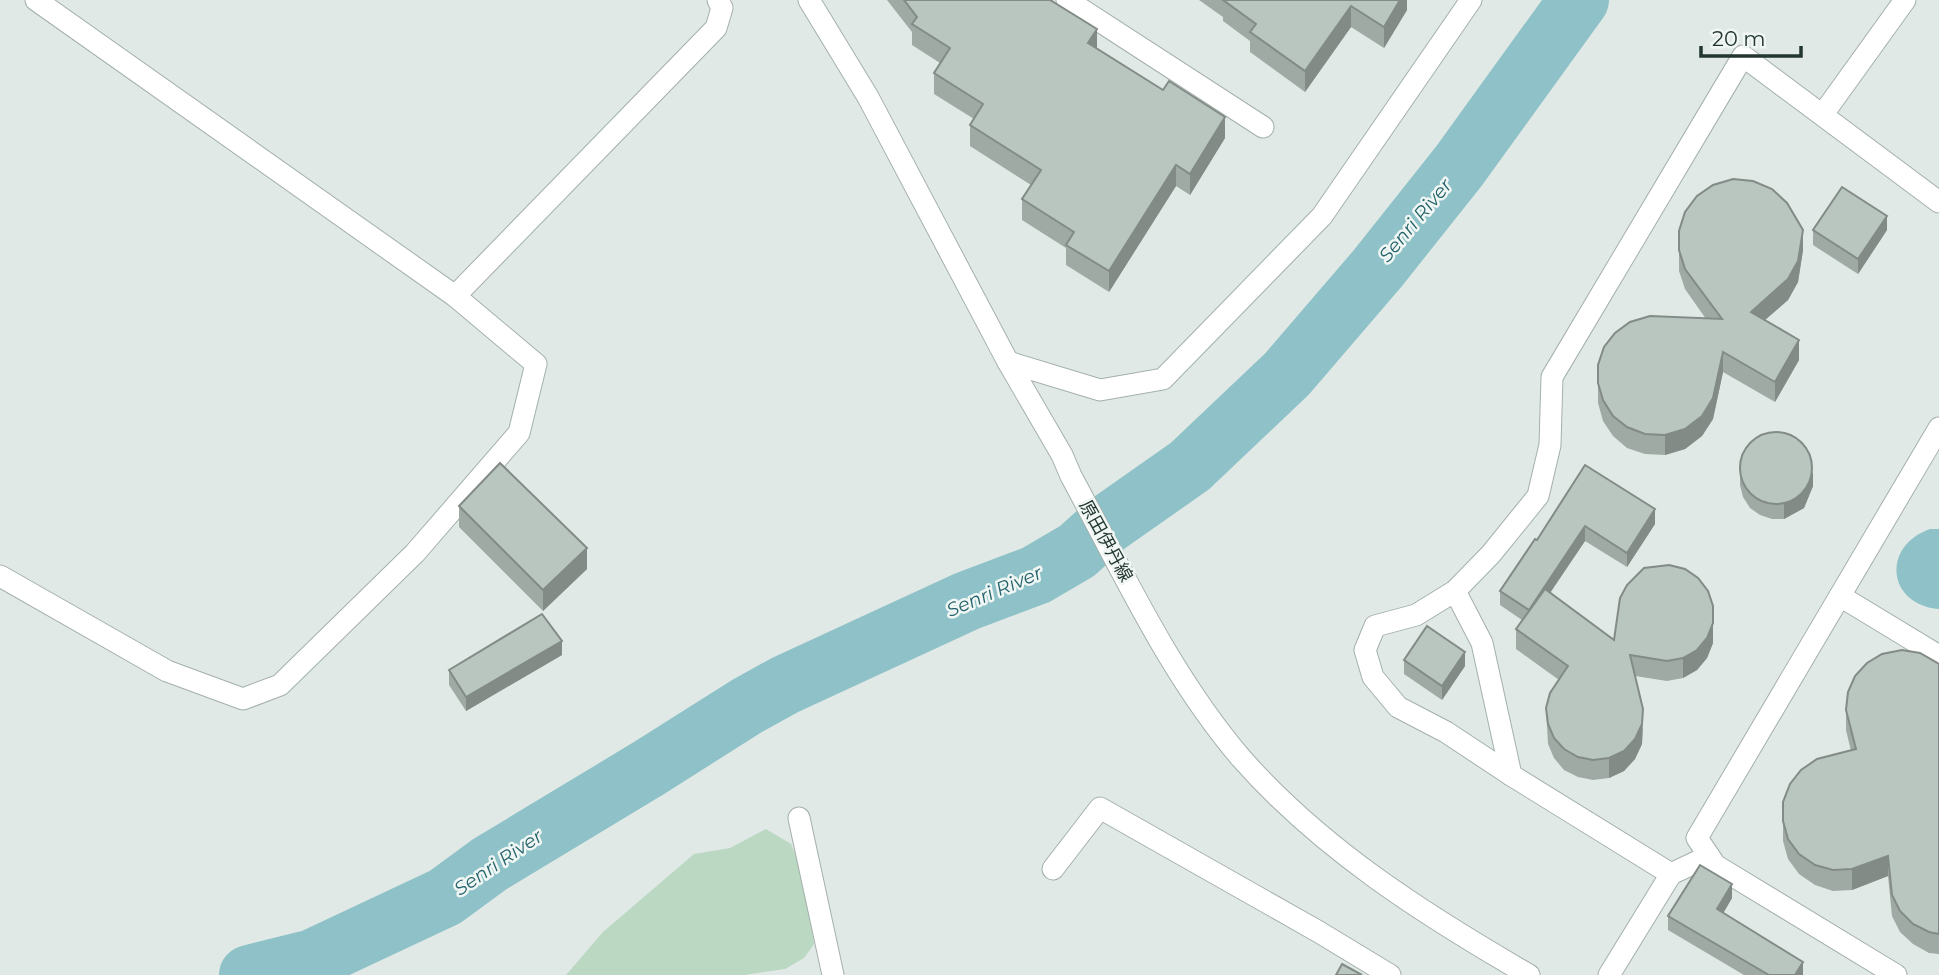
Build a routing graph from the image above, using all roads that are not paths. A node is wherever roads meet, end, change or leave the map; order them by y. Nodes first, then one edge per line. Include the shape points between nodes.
1 (36, 0) edge
2 (719, 0) edge
3 (809, 0) edge
4 (1067, 0) edge
5 (1471, 0) edge
6 (1905, 0) edge
7 (1822, 114) junction
8 (1263, 127) dead end
9 (1939, 202) edge
10 (455, 296) junction
11 (1008, 362) junction
12 (1939, 428) edge
13 (0, 576) edge
14 (1455, 591) junction
15 (1840, 596) junction
16 (1939, 656) edge
17 (1511, 775) junction
18 (799, 818) dead end
19 (1709, 856) junction
20 (1053, 869) dead end
21 (1671, 874) junction
22 (828, 974) edge
23 (1390, 975) edge
24 (1529, 975) edge
25 (1609, 975) edge
26 (1896, 975) edge

1 - 10 street
2 - 10 street via 722,8 716,28
3 - 11 street, 原田伊丹線 via 868,97
4 - 8 street
5 - 11 street via 1322,216 1163,379 1100,390
6 - 7 street
7 - 9 street
7 - 14 street via 1743,55 1552,377 1550,445 1538,496
10 - 13 street via 536,364 519,433 415,553 279,685 243,699 167,671
11 - 24 street, 原田伊丹線 via 1186,682 1241,757 1308,827 1452,930
12 - 15 street
14 - 17 street via 1482,643
14 - 17 street via 1416,615 1375,626 1365,650 1373,677 1398,707
15 - 16 street
15 - 19 street via 1697,838
17 - 21 street
18 - 22 street
19 - 21 street
19 - 26 street via 1715,865
20 - 23 street via 1100,808
21 - 25 street

